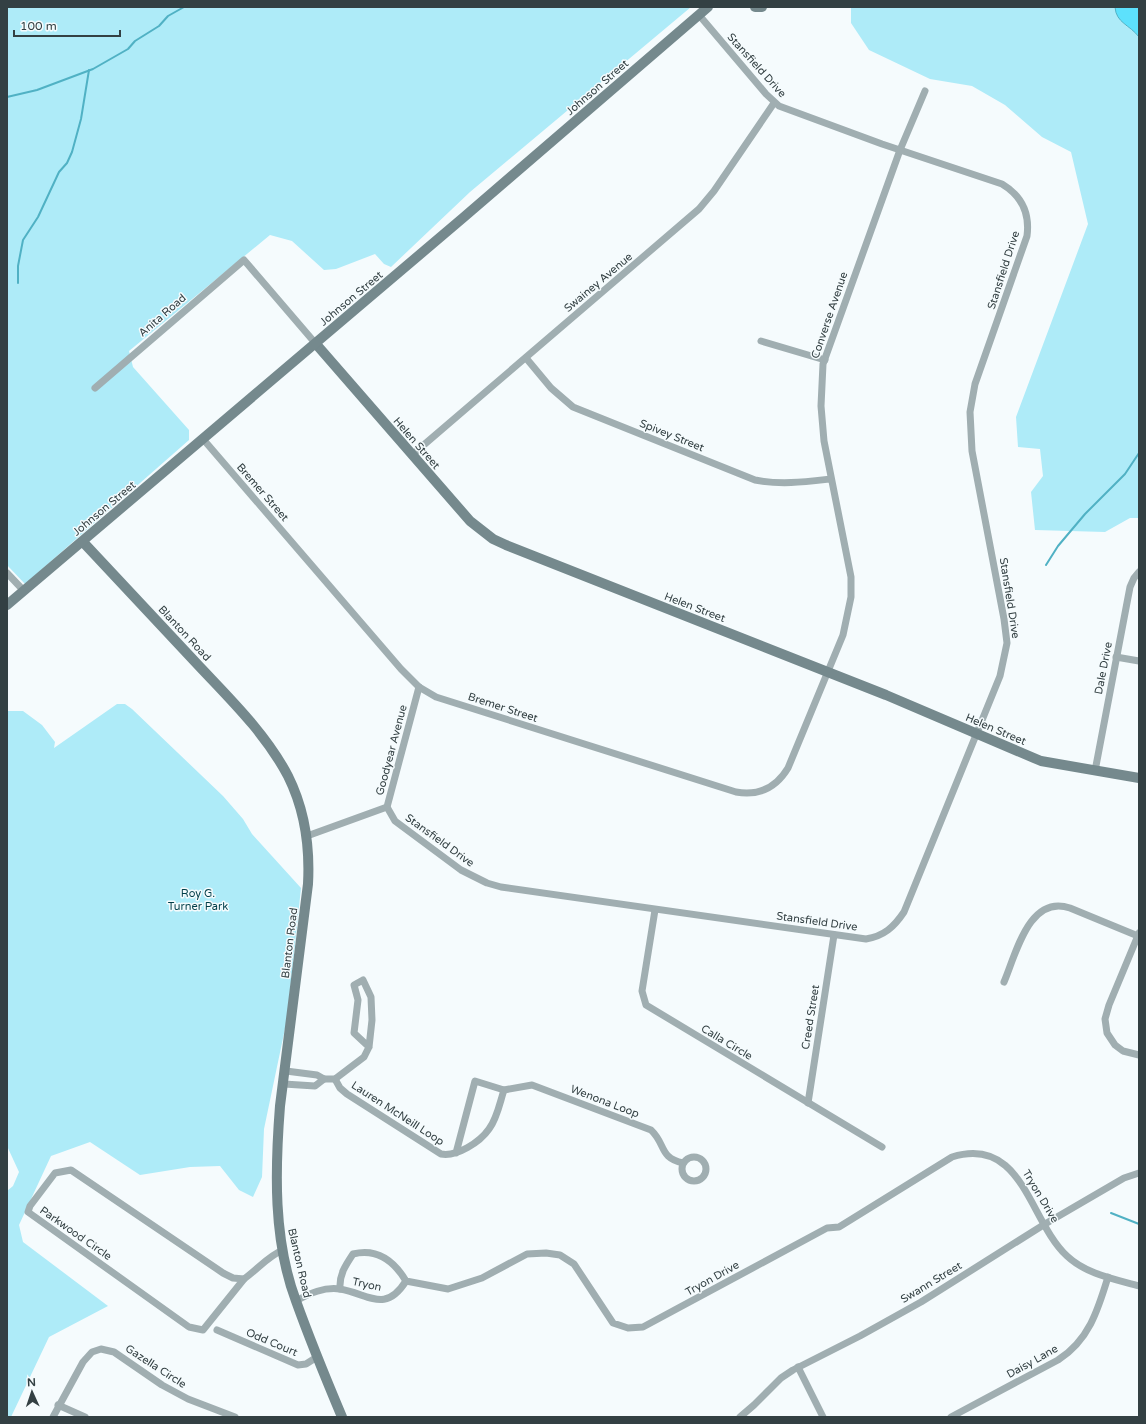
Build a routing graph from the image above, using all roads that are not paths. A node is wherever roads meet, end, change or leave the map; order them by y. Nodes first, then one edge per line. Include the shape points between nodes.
1 (708, 7) edge
2 (755, 7) edge
3 (762, 7) edge
4 (699, 15) junction
5 (925, 91) dead end
6 (774, 103) junction
7 (900, 150) junction
8 (761, 341) dead end
9 (316, 344) junction
10 (526, 358) junction
11 (825, 360) junction
12 (95, 388) dead end
13 (203, 439) junction
14 (412, 455) junction
15 (830, 478) junction
16 (83, 542) junction
17 (1139, 572) edge
18 (7, 573) edge
19 (24, 591) junction
20 (7, 605) edge
21 (1116, 657) junction
22 (1139, 662) edge
23 (827, 671) junction
24 (419, 687) junction
25 (977, 735) junction
26 (1095, 771) junction
27 (1139, 778) edge
28 (387, 806) junction
29 (307, 836) junction
30 (655, 910) junction
31 (1138, 934) edge
32 (834, 935) junction
33 (1004, 982) dead end
34 (369, 1047) junction
35 (1139, 1055) edge
36 (286, 1071) junction
37 (324, 1079) junction
38 (336, 1079) junction
39 (284, 1084) junction
40 (504, 1090) junction
41 (808, 1103) junction
42 (882, 1147) dead end
43 (456, 1153) junction
44 (683, 1163) dead end
45 (1139, 1173) edge
46 (1045, 1224) junction
47 (284, 1250) junction
48 (1108, 1277) junction
49 (244, 1279) junction
50 (406, 1281) junction
51 (1139, 1286) edge
52 (340, 1289) junction
53 (296, 1301) junction
54 (217, 1330) dead end
55 (317, 1357) junction
56 (798, 1367) junction
57 (58, 1405) junction
58 (53, 1417) edge
59 (85, 1417) edge
60 (235, 1417) edge
61 (342, 1417) edge
62 (740, 1417) edge
63 (824, 1417) edge
64 (951, 1417) edge

1 - 4 street, Johnson Street
2 - 3 street
4 - 6 street, Stansfield Drive
4 - 9 street, Johnson Street
5 - 7 street, Converse Avenue
6 - 7 street, Stansfield Drive via 787,111
6 - 10 street, Swainey Avenue via 699,210
7 - 11 street, Converse Avenue
7 - 25 street, Stansfield Drive via 1002,184 1020,199 1028,222 1027,236 975,384 970,412 972,451 1007,643 1000,676
8 - 11 street
9 - 12 street, Anita Road via 244,260
9 - 13 street, Johnson Street
9 - 14 street, Helen Street
10 - 14 street, Swainey Avenue
10 - 15 street, Spivey Street via 554,392 573,407 755,480 795,483
11 - 15 street, Converse Avenue via 821,382 821,417
13 - 16 street, Johnson Street
13 - 24 street, Bremer Street
14 - 23 street, Helen Street via 470,521 499,542
15 - 23 street, Converse Avenue via 852,582 850,611
16 - 19 street, Johnson Street
16 - 29 street, Blanton Road via 265,740 288,777
17 - 21 street, Dale Drive via 1130,587
18 - 19 street
19 - 20 street, Johnson Street
21 - 22 street
21 - 26 street, Dale Drive
23 - 24 street, Bremer Street via 783,776 769,788 746,794 436,697
23 - 25 street, Helen Street
24 - 28 street, Goodyear Avenue
25 - 26 street, Helen Street via 1041,761
25 - 32 street, Stansfield Drive via 899,920 889,930 876,937 862,939
26 - 27 street, Helen Street
28 - 29 street, Goodyear Avenue
28 - 30 street, Stansfield Drive via 395,820 461,870 487,883
29 - 36 street, Blanton Road via 308,884
30 - 32 street, Stansfield Drive
30 - 41 street, Calla Circle via 642,991 646,1005
31 - 33 street via 1070,908 1051,906 1038,913 1029,924
31 - 35 street via 1109,1005 1105,1024 1109,1038 1115,1046
32 - 41 street, Creed Street
34 - 34 street, Lauren McNeill Loop via 372,997 363,980 354,985 358,1000 354,1033
34 - 38 street, Lauren McNeill Loop via 364,1057
36 - 37 street via 317,1075
36 - 39 street, Blanton Road
37 - 38 street
37 - 39 street via 315,1086
38 - 43 street, Lauren McNeill Loop via 340,1088 347,1094 441,1154
39 - 47 street, Blanton Road via 276,1169
40 - 43 street, Lauren McNeill Loop via 490,1128 479,1139
40 - 43 street, Lauren McNeill Loop via 475,1081
40 - 44 street, Wenona Loop via 532,1085 651,1130 659,1137 667,1157
41 - 42 street, Calla Circle
45 - 46 street, Swann Street via 1124,1178
46 - 48 street, Tryon Drive via 1059,1248 1069,1258 1081,1267
46 - 50 street, Tryon Drive via 1010,1169 989,1156 970,1153 952,1157 839,1227 826,1228 643,1327 628,1328 613,1323 574,1264 560,1255 546,1252 527,1254 482,1278 448,1288
46 - 56 street, Swann Street via 921,1302
47 - 49 street, Parkwood Circle via 273,1254
47 - 53 street, Blanton Road
48 - 51 street, Tryon Drive
48 - 64 street, Daisy Lane via 1095,1317 1074,1349
49 - 49 street, Parkwood Circle via 233,1278 223,1273 71,1170 55,1173 28,1212 195,1329 204,1330
50 - 52 street, Tryon via 392,1297 382,1300
50 - 52 street via 387,1258 363,1252 353,1254 347,1263 339,1279
52 - 53 street via 311,1292
53 - 55 street, Blanton Road
54 - 55 street, Odd Court via 298,1365 306,1364
55 - 61 street, Blanton Road
56 - 62 street, Swann Street via 781,1378
56 - 63 street
57 - 58 street, Gazella Circle
57 - 59 street
57 - 60 street, Gazella Circle via 83,1362 92,1352 101,1349 114,1352 162,1385 188,1399

